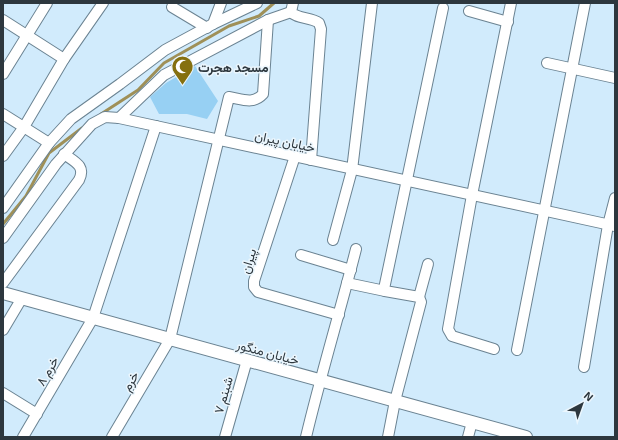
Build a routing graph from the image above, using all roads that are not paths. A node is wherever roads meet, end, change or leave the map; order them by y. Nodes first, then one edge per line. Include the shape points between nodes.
1 (47, 3) edge
2 (103, 3) edge
3 (221, 3) edge
4 (257, 3) edge
5 (372, 3) edge
6 (511, 3) edge
7 (585, 3) edge
8 (172, 7) dead end
9 (292, 7) edge
10 (443, 8) dead end
11 (469, 11) dead end
12 (3, 20) edge
13 (268, 20) junction
14 (508, 22) junction
15 (210, 26) junction
16 (27, 36) junction
17 (64, 59) junction
18 (547, 64) dead end
19 (573, 68) junction
20 (3, 74) edge
21 (615, 78) edge
22 (3, 114) edge
23 (119, 118) junction
24 (156, 126) junction
25 (24, 127) junction
26 (219, 140) junction
27 (49, 143) junction
28 (64, 154) junction
29 (3, 156) edge
30 (295, 156) junction
31 (311, 160) junction
32 (352, 170) junction
33 (406, 180) junction
34 (472, 195) junction
35 (615, 198) edge
36 (3, 208) edge
37 (545, 211) junction
38 (612, 225) edge
39 (3, 238) edge
40 (333, 240) dead end
41 (356, 249) dead end
42 (301, 255) dead end
43 (428, 264) dead end
44 (351, 270) junction
45 (3, 282) edge
46 (347, 283) junction
47 (385, 291) junction
48 (3, 293) edge
49 (22, 298) junction
50 (419, 298) junction
51 (339, 316) junction
52 (93, 318) junction
53 (3, 330) edge
54 (170, 339) junction
55 (494, 349) dead end
56 (517, 350) dead end
57 (247, 360) junction
58 (584, 367) dead end
59 (319, 380) junction
60 (3, 393) edge
61 (395, 401) junction
62 (37, 414) junction
63 (472, 422) junction
64 (23, 437) edge
65 (112, 437) edge
66 (225, 437) edge
67 (306, 437) edge
68 (388, 437) edge
69 (468, 437) edge
70 (526, 437) edge

1 - 16 street
2 - 17 street
3 - 15 street
4 - 15 street
5 - 32 street
6 - 14 street
7 - 19 street
8 - 15 street
9 - 13 street
9 - 31 street via 293,15 315,20 319,22 321,29
10 - 33 street
11 - 14 street
12 - 16 street
13 - 23 street via 164,75
13 - 26 street, خرم via 263,94 254,101 229,97
14 - 34 street
15 - 27 street via 165,50 80,111
16 - 17 street
16 - 20 street
17 - 25 street
18 - 19 street
19 - 21 street
19 - 37 street
22 - 25 street
23 - 24 street, خیابان پیران
23 - 28 street, خیابان پیران via 99,119
24 - 26 street, خیابان پیران
24 - 52 street, خرم ۸
25 - 27 street
25 - 29 street
26 - 30 street, خیابان پیران
26 - 54 street, خرم
27 - 36 street
28 - 39 street, خیابان پیران
28 - 45 street via 82,168 82,174
30 - 31 street, خیابان پیران
30 - 51 street, پیران via 254,287 258,292
31 - 32 street, خیابان پیران
32 - 33 street, خیابان پیران
32 - 40 street
33 - 34 street, خیابان پیران
33 - 47 street
34 - 37 street, خیابان پیران
34 - 55 street via 448,329 452,336
35 - 38 street
37 - 38 street, خیابان پیران
37 - 56 street
38 - 58 street
41 - 44 street
42 - 44 street
43 - 50 street
44 - 46 street
46 - 47 street
46 - 51 street
47 - 50 street
48 - 49 street, خیابان منگور
49 - 52 street, خیابان منگور
49 - 53 street
50 - 61 street via 421,302
51 - 59 street
52 - 54 street, خیابان منگور
52 - 62 street, خرم ۸
54 - 57 street, خیابان منگور
54 - 65 street, خرم
57 - 59 street, خیابان منگور
57 - 66 street, شبنم ۷
59 - 61 street, خیابان منگور
59 - 67 street
60 - 62 street
61 - 63 street, خیابان منگور
61 - 68 street
62 - 64 street, خرم ۸
63 - 69 street
63 - 70 street, خیابان منگور

